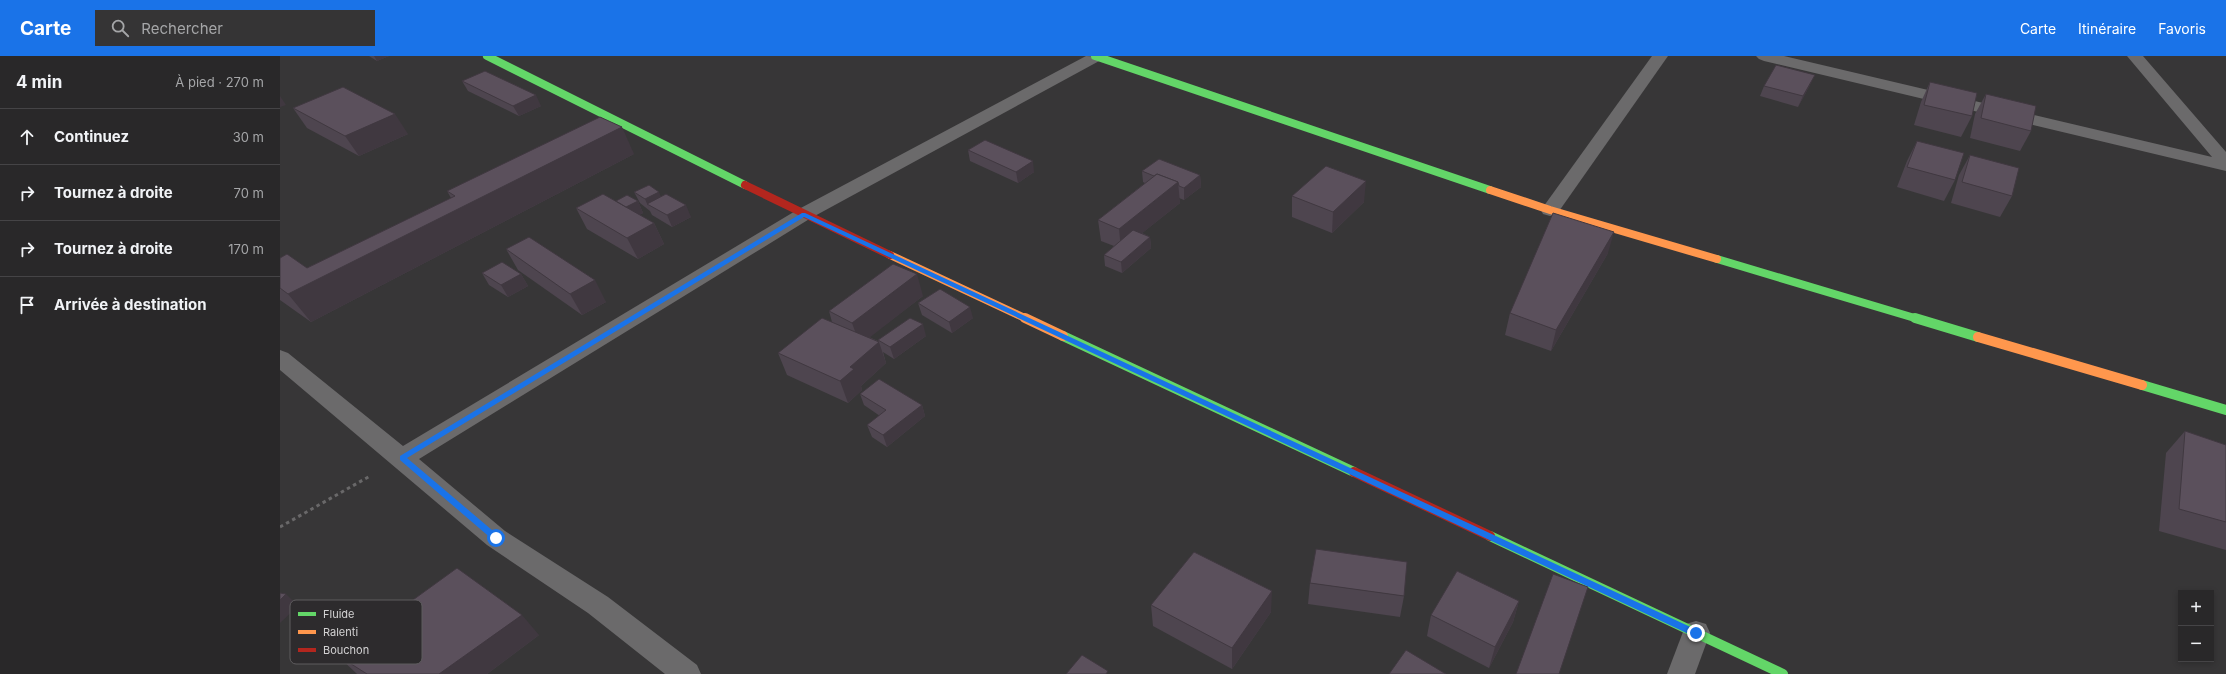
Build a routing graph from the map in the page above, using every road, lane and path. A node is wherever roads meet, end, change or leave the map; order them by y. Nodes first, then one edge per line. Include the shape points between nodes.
1 (487, 56) edge
2 (1095, 56) edge
3 (1660, 56) edge
4 (1764, 56) edge
5 (2135, 56) edge
6 (2226, 164) edge
7 (1550, 210) junction
8 (804, 214) junction
9 (280, 358) edge
10 (2226, 410) edge
11 (402, 458) junction
12 (280, 527) edge
13 (1696, 633) junction
14 (687, 674) edge
15 (1681, 674) edge
16 (1783, 674) edge

1 - 8 street
2 - 7 street
2 - 8 street
3 - 7 street
4 - 6 street
5 - 6 street
7 - 10 street
8 - 11 street
8 - 13 street
9 - 11 street
11 - 12 path
11 - 14 street via 496,538 598,605
13 - 15 street
13 - 16 street

